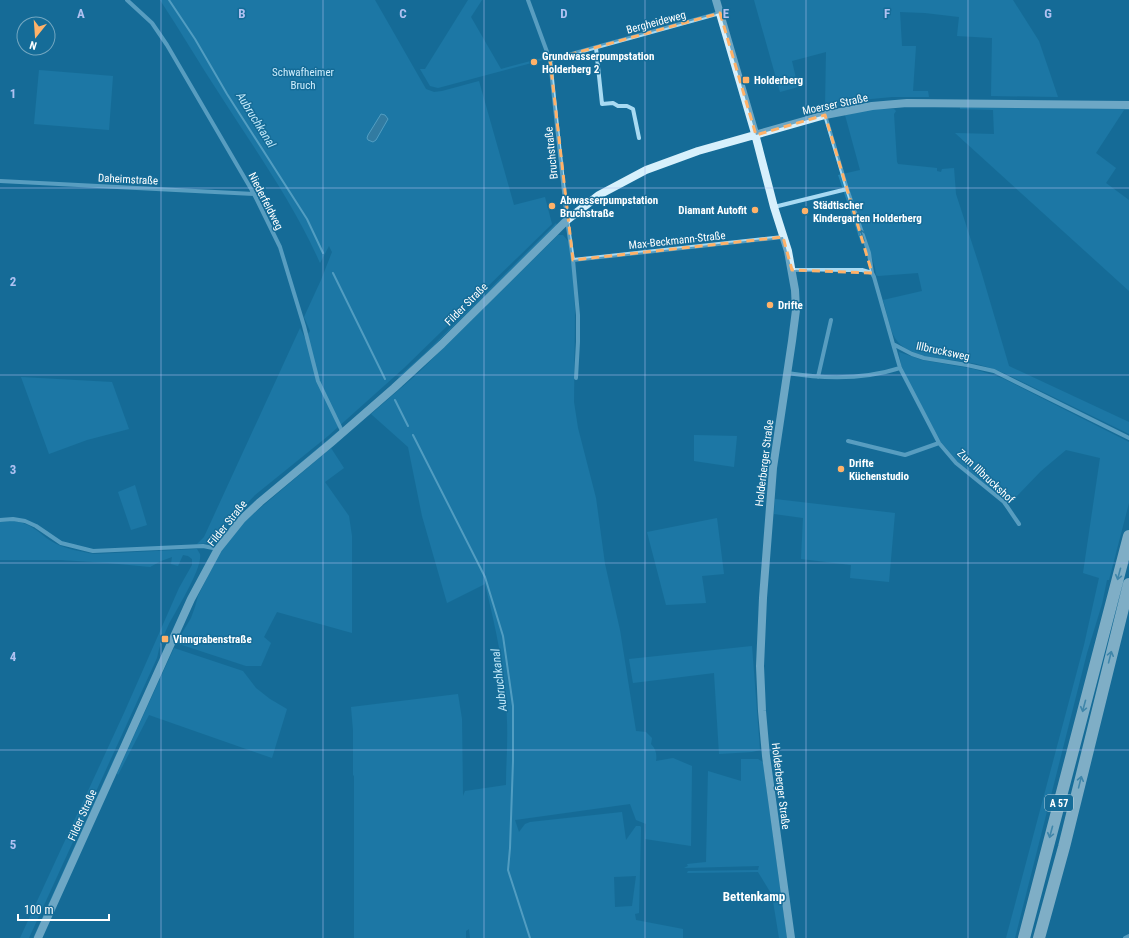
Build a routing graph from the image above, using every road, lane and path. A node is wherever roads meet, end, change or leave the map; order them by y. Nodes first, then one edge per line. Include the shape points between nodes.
1 (127, 0) edge
2 (528, 0) edge
3 (716, 0) edge
4 (720, 13) junction
5 (596, 48) junction
6 (550, 60) junction
7 (1129, 105) edge
8 (825, 115) junction
9 (756, 135) junction
10 (639, 138) dead end
11 (0, 181) edge
12 (847, 189) junction
13 (254, 194) junction
14 (774, 207) junction
15 (567, 220) junction
16 (783, 237) junction
17 (573, 260) junction
18 (792, 270) junction
19 (872, 273) junction
20 (831, 320) dead end
21 (893, 344) junction
22 (900, 368) junction
23 (787, 372) junction
24 (818, 377) junction
25 (576, 378) dead end
26 (343, 433) junction
27 (1129, 438) edge
28 (848, 441) dead end
29 (939, 443) junction
30 (0, 520) edge
31 (1019, 524) dead end
32 (1129, 536) edge
33 (218, 549) junction
34 (1129, 584) edge
35 (1064, 847) junction
36 (1129, 936) edge
37 (38, 938) edge
38 (791, 938) edge
39 (1024, 938) edge
40 (1039, 938) edge
41 (1047, 938) edge
42 (1125, 938) edge

1 - 13 street, Niederfeldweg via 152,23
2 - 6 street, Bruchstraße
3 - 4 street, Holderberger Straße
4 - 5 street, Bergheideweg
4 - 9 street, Holderberger Straße
5 - 6 street, Bergheideweg
5 - 10 street via 602,104 613,103 633,109
6 - 15 street, Bruchstraße
7 - 8 street, Moerser Straße via 907,103 872,106
8 - 9 street, Moerser Straße
8 - 12 street
9 - 14 street, Holderberger Straße
9 - 15 street, Moerser Straße via 698,151 646,170 599,196
11 - 13 street, Daheimstraße
12 - 14 street
19 -> 12 street via 869,253
13 - 26 street, Niederfeldweg via 280,247 318,381
14 - 16 street, Holderberger Straße
15 - 17 street, Bruchstraße
15 - 26 street, Filder Straße via 442,344
16 - 17 street, Max-Beckmann-Straße
16 - 18 street, Holderberger Straße
17 - 25 street, Bruchstraße via 578,315
18 - 19 street via 862,270
18 - 23 street, Holderberger Straße via 796,310
19 - 21 street
20 - 24 street
21 - 22 street, Zum Illbruckshof
21 - 27 street, Illbrucksweg via 924,358 994,371
22 - 24 street via 870,376
22 - 29 street, Zum Illbruckshof
23 - 24 street
23 - 38 street, Holderberger Straße via 773,468 760,666 766,756
26 - 33 street, Filder Straße via 260,502 242,519
28 - 29 street via 905,454
29 - 31 street, Zum Illbruckshof via 956,463 1004,502
30 - 33 street via 25,521 61,543 93,551 203,546
32 -> 39 highway, A 57
33 - 37 street, Filder Straße via 188,606
35 -> 34 highway, A 57
35 - 40 highway, A 57
35 - 41 highway
36 - 42 street

